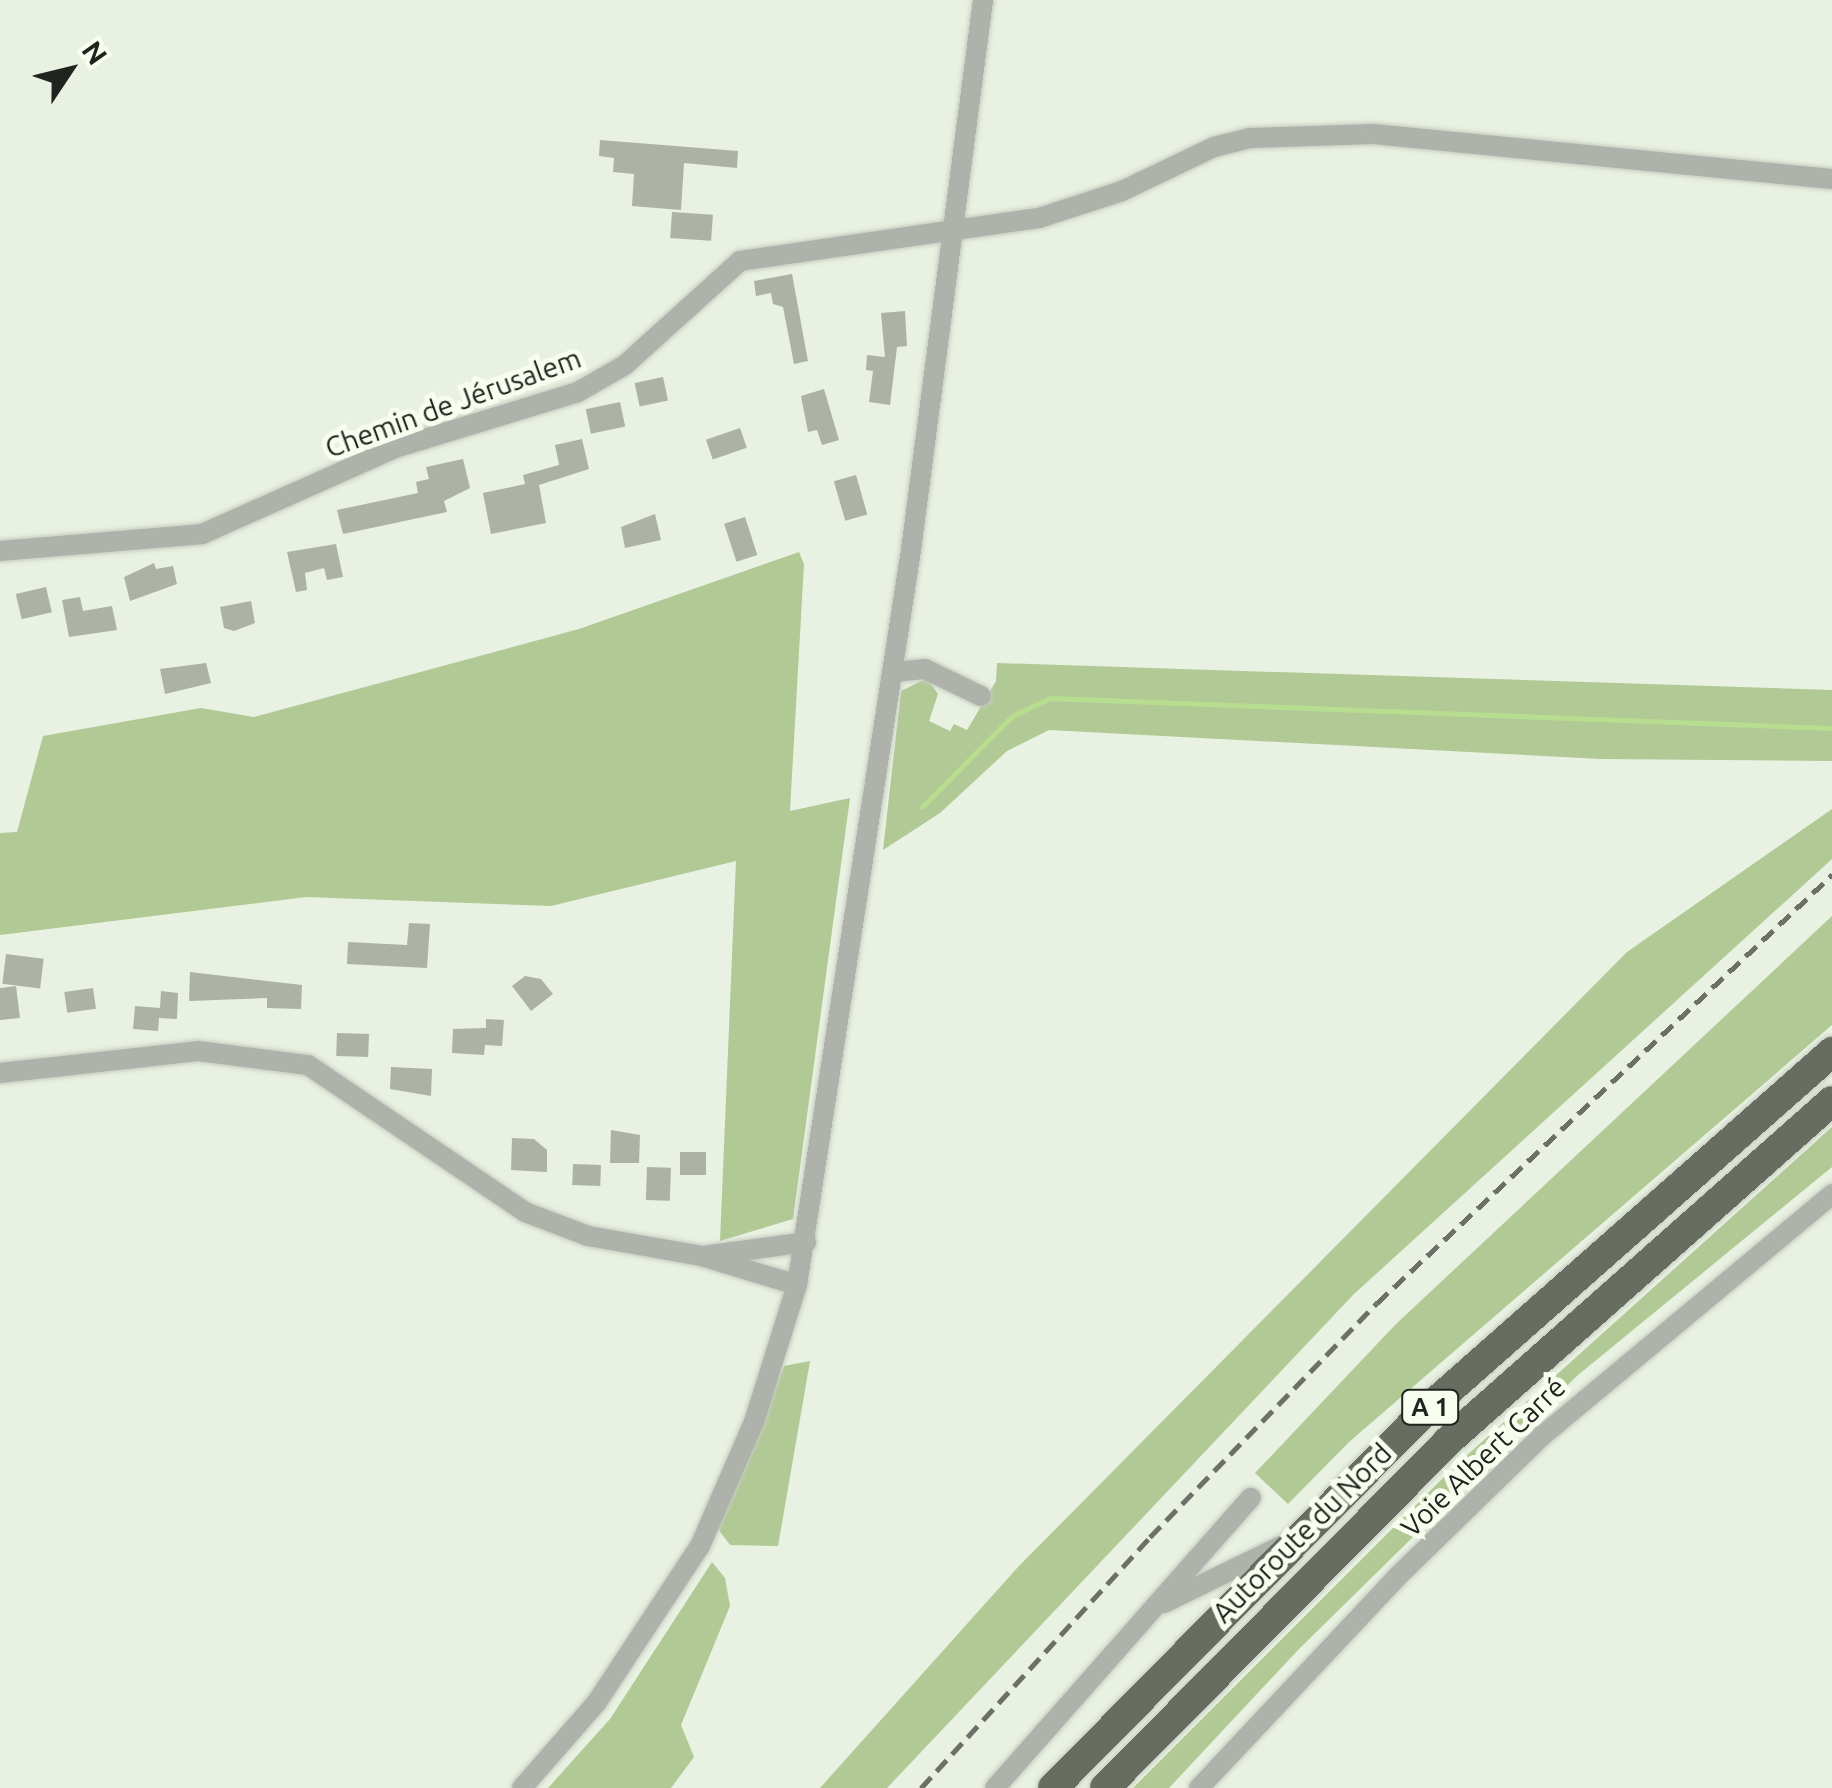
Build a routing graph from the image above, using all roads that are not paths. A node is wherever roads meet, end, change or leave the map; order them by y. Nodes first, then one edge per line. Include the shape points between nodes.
1 (983, 0) edge
2 (1832, 179) edge
3 (952, 234) junction
4 (0, 551) edge
5 (892, 672) junction
6 (981, 696) dead end
7 (1832, 1052) edge
8 (0, 1073) edge
9 (1832, 1101) edge
10 (1832, 1194) edge
11 (806, 1242) junction
12 (701, 1256) junction
13 (797, 1286) junction
14 (1250, 1498) dead end
15 (1290, 1541) junction
16 (1164, 1603) junction
17 (522, 1788) edge
18 (996, 1788) edge
19 (1054, 1788) edge
20 (1105, 1788) edge
21 (1199, 1788) edge

1 - 3 street
2 - 3 street, Chemin de Jérusalem via 1556,148 1294,133 1214,147 1077,208
3 - 4 street, Chemin de Jérusalem via 740,261 625,365 578,392 395,448 202,534
3 - 5 street
5 - 6 street via 940,673
5 - 11 street
7 - 15 highway, Autoroute du Nord / A 1 via 1526,1318
8 - 12 street via 198,1051 308,1065 524,1212 588,1236
9 - 20 highway, Autoroute du Nord / A 1 via 1447,1442
10 - 21 street, Voie Albert Carré via 1542,1436 1398,1576
11 - 12 street
11 - 13 street
12 - 13 street
13 - 17 street via 754,1422 700,1546 596,1702
14 - 16 street via 1194,1557
15 - 16 street
15 - 19 highway, Autoroute du Nord / A 1
16 - 18 street

